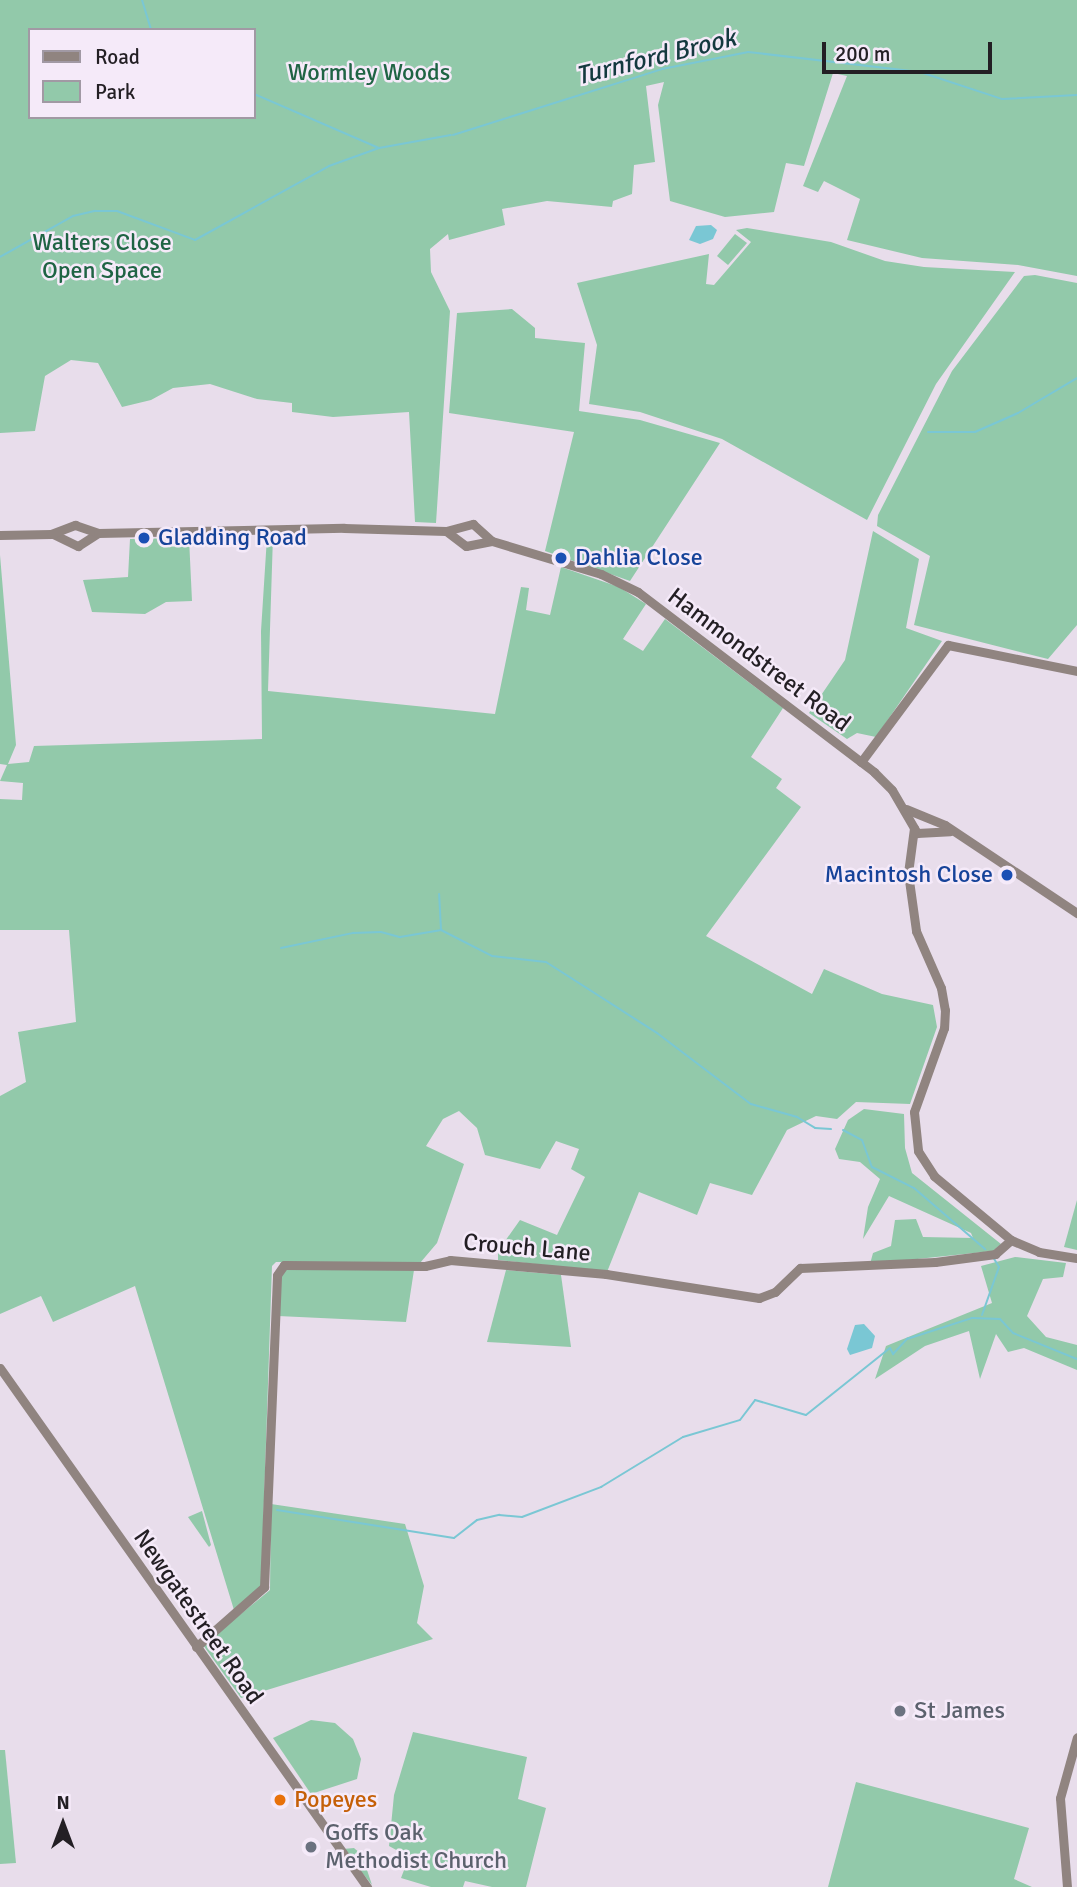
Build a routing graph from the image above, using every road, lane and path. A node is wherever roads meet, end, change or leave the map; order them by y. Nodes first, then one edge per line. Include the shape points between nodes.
1 (462, 527) junction
2 (446, 531) junction
3 (481, 532) junction
4 (0, 535) edge
5 (66, 535) junction
6 (85, 535) junction
7 (459, 537) junction
8 (492, 541) junction
9 (477, 544) junction
10 (1077, 671) edge
11 (861, 762) junction
12 (906, 809) junction
13 (924, 816) junction
14 (913, 827) junction
15 (950, 831) junction
16 (928, 832) junction
17 (912, 850) junction
18 (1077, 912) edge
19 (1011, 1240) junction
20 (1077, 1258) edge
21 (0, 1368) edge
22 (196, 1647) junction
23 (1077, 1737) edge
24 (367, 1887) edge
25 (1067, 1887) edge

1 - 2 street, Hammondstreet Road
1 - 3 street, Hammondstreet Road via 473,524
1 - 7 street
2 - 6 street, Hammondstreet Road
2 - 7 street, Hammondstreet Road
3 - 8 street, Hammondstreet Road
3 - 9 street
4 - 5 street, Hammondstreet Road
5 - 6 street, Hammondstreet Road via 75,525
5 - 6 street, Hammondstreet Road via 78,546
7 - 9 street, Hammondstreet Road via 466,546
8 - 9 street, Hammondstreet Road
8 - 11 street, Hammondstreet Road via 601,574 638,592
10 - 11 street via 948,645
11 - 12 street, Hammondstreet Road
12 - 13 street, Hammondstreet Road
12 - 14 street, Hammondstreet Road
13 - 14 street
13 - 15 street, Hammondstreet Road
13 - 16 street
14 - 16 street
14 - 17 street
15 - 16 street
15 - 18 street, Hammondstreet Road
16 - 17 street
17 - 19 street via 908,873 916,931 941,988 945,1010 944,1028 916,1102 916,1146 934,1176
19 - 20 street via 1039,1252
19 - 22 street, Crouch Lane via 995,1254 800,1269 775,1292 759,1298 601,1274 450,1260 425,1266 284,1265 276,1275 264,1587
21 - 22 street, Newgatestreet Road
22 - 24 street, Newgatestreet Road
23 - 25 street via 1060,1798

